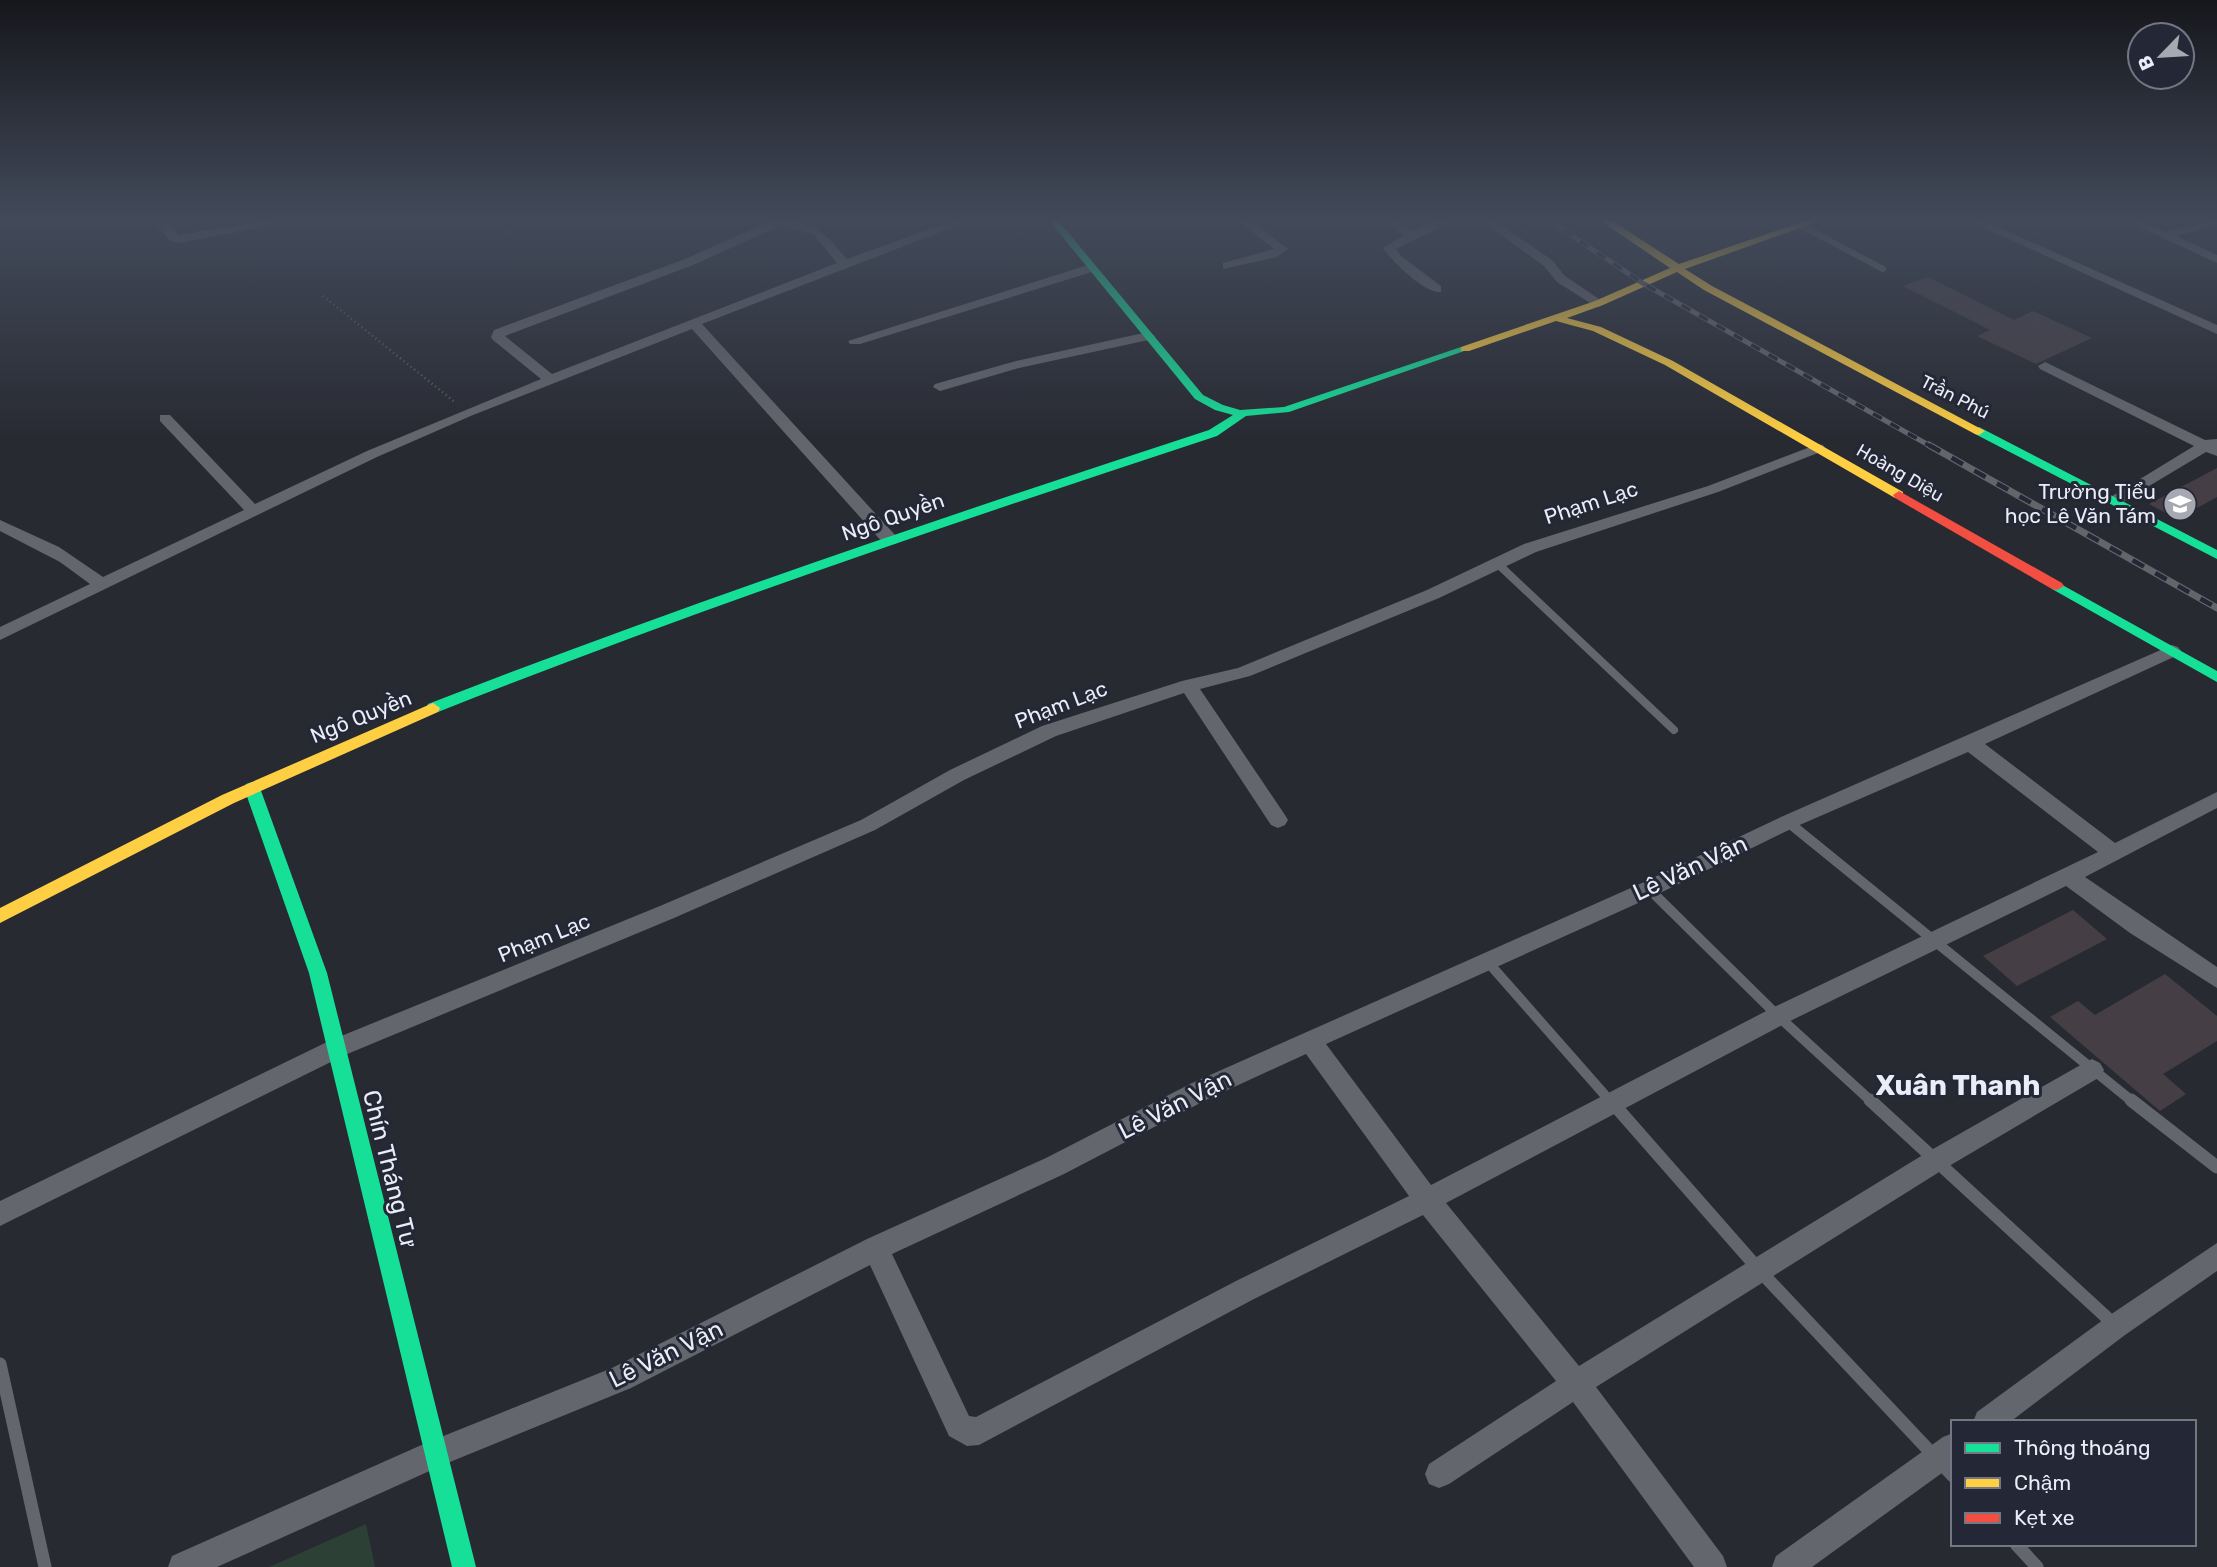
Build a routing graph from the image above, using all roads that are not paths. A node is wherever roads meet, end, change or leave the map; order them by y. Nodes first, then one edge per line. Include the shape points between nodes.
1 (608, 292) edge
2 (773, 292) edge
3 (1013, 292) edge
4 (1111, 292) edge
5 (1582, 292) edge
6 (1624, 292) edge
7 (1718, 292) edge
8 (2133, 292) edge
9 (1599, 303) junction
10 (1556, 318) junction
11 (694, 323) junction
12 (2217, 330) edge
13 (1148, 336) junction
14 (855, 341) dead end
15 (2045, 366) dead end
16 (550, 379) junction
17 (940, 387) dead end
18 (1242, 414) junction
19 (165, 418) dead end
20 (2213, 446) edge
21 (1818, 448) junction
22 (2114, 501) junction
23 (254, 512) junction
24 (0, 525) edge
25 (890, 540) junction
26 (2217, 555) edge
27 (1498, 564) junction
28 (101, 584) junction
29 (0, 634) edge
30 (2172, 651) junction
31 (2217, 677) edge
32 (1188, 685) junction
33 (1674, 730) dead end
34 (1970, 743) junction
35 (252, 788) junction
36 (2217, 799) edge
37 (1278, 820) dead end
38 (1788, 822) junction
39 (2115, 853) junction
40 (2067, 875) junction
41 (1649, 889) junction
42 (0, 916) edge
43 (1936, 940) junction
44 (1486, 960) junction
45 (2217, 979) edge
46 (1778, 1016) junction
47 (1309, 1040) junction
48 (337, 1048) junction
49 (2092, 1070) junction
50 (1612, 1105) junction
51 (1935, 1161) junction
52 (2217, 1167) edge
53 (1427, 1200) junction
54 (0, 1214) edge
55 (876, 1248) junction
56 (2217, 1255) edge
57 (1761, 1272) junction
58 (2116, 1326) junction
59 (0, 1364) edge
60 (1576, 1384) junction
61 (1990, 1420) edge
62 (436, 1453) junction
63 (1948, 1461) edge
64 (1439, 1474) dead end
65 (2018, 1546) edge
66 (45, 1567) edge
67 (183, 1567) edge
68 (464, 1567) edge
69 (1712, 1567) edge
70 (1787, 1567) edge
71 (2037, 1567) edge

1 - 16 street via 499,333 498,337
2 - 11 street
3 - 14 street
4 - 13 street
5 - 9 street
6 - 9 street, Ngô Quyền
7 - 22 street, Trần Phú
8 - 12 street
9 - 10 street, Ngô Quyền
10 - 18 street, Ngô Quyền via 1285,410
10 - 21 street, Hoàng Diệu via 1627,342
11 - 16 street
11 - 25 street
13 - 17 street
13 - 18 street via 1199,397
15 - 20 street
16 - 23 street via 468,412
18 - 25 street, Ngô Quyền via 1213,433
19 - 23 street
20 - 22 street
21 - 27 street, Phạm Lạc via 1713,489 1554,539
21 - 30 street, Hoàng Diệu
22 - 26 street, Trần Phú
23 - 28 street
24 - 28 street via 88,571
25 - 35 street, Ngô Quyền via 600,643
27 - 32 street, Phạm Lạc via 1244,672
27 - 33 lane
28 - 29 street
30 - 31 street, Hoàng Diệu
30 - 34 street, Lê Văn Vận
32 - 37 street
32 - 48 street, Phạm Lạc via 1049,730 868,825
34 - 38 street, Lê Văn Vận
34 - 39 street
35 - 42 street, Ngô Quyền
35 - 48 street, Chín Tháng Tư via 318,973
36 - 39 street
38 - 41 street, Lê Văn Vận
38 - 43 lane
39 - 40 street
40 - 43 street
40 - 45 street
41 - 44 street, Lê Văn Vận
41 - 46 lane
43 - 46 street
43 - 49 lane
44 - 47 street, Lê Văn Vận
44 - 50 lane
46 - 50 street
46 - 51 lane
47 - 53 street
47 - 55 street, Lê Văn Vận
48 - 54 street, Phạm Lạc
48 - 62 street, Chín Tháng Tư
49 - 51 street
49 - 52 lane
50 - 53 street
50 - 57 lane
51 - 57 street
51 - 58 lane
53 - 55 street via 979,1431 967,1432 959,1426
53 - 60 street
55 - 62 street, Lê Văn Vận via 621,1378
56 - 58 street
57 - 60 street
57 - 63 lane
58 - 61 street
59 - 66 lane
60 - 64 street
60 - 69 street
62 - 67 street, Lê Văn Vận
62 - 68 street, Chín Tháng Tư
63 - 70 street
65 - 71 lane

